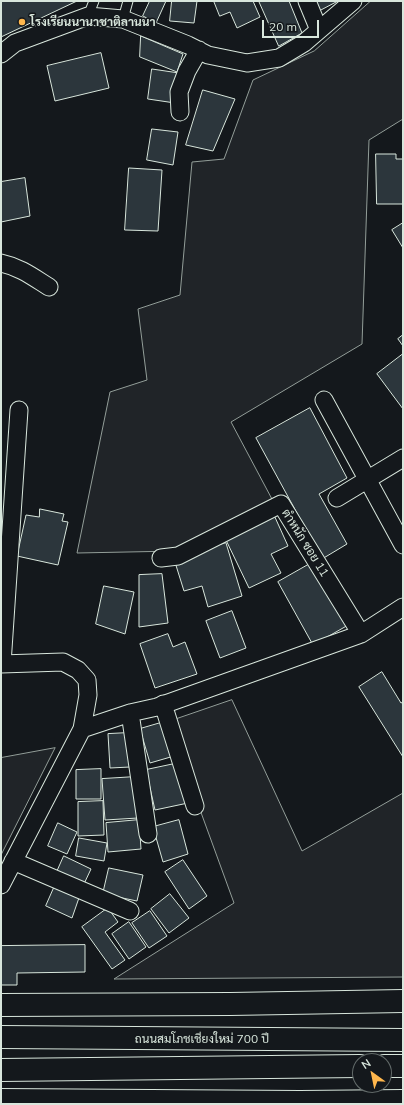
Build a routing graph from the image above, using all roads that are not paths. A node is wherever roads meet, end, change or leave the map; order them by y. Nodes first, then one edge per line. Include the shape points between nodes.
1 (128, 1) edge
2 (307, 1) edge
3 (352, 1) edge
4 (91, 9) edge
5 (124, 19) junction
6 (319, 30) junction
7 (199, 50) junction
8 (1, 54) edge
9 (180, 112) dead end
10 (1, 263) edge
11 (49, 288) dead end
12 (324, 400) dead end
13 (19, 410) dead end
14 (403, 458) edge
15 (368, 479) junction
16 (337, 498) dead end
17 (403, 545) edge
18 (161, 558) dead end
19 (403, 607) edge
20 (361, 634) junction
21 (1, 664) edge
22 (163, 704) junction
23 (130, 713) junction
24 (82, 729) junction
25 (194, 806) dead end
26 (148, 834) dead end
27 (13, 861) junction
28 (1, 885) edge
29 (130, 911) dead end
30 (403, 1001) edge
31 (1, 1005) edge
32 (1, 1037) edge
33 (403, 1040) edge
34 (352, 1066) edge
35 (392, 1066) edge
36 (403, 1066) edge
37 (1, 1070) edge
38 (1, 1100) edge
39 (403, 1101) edge
40 (300, 1103) edge

1 - 5 lane
2 - 6 street
3 - 6 street
4 - 5 street
4 - 8 street via 15,44
5 - 7 street
6 - 7 street via 304,43 279,58 247,63 208,55
7 - 9 street via 179,92
10 - 11 street via 25,271
12 - 15 street
13 - 21 street
14 - 15 street
15 - 16 street
15 - 17 street
18 - 20 street, ตำหนัก ซอย 11 via 178,556 281,504
19 - 20 street
20 - 22 street
21 - 24 street via 63,662 78,670 86,680 88,695
22 - 23 street
22 - 25 street
23 - 24 street
23 - 26 street
24 - 27 street
27 - 28 street
27 - 29 street
30 - 31 main road
32 - 33 main road, ถนนสมโภชเชียงใหม่ 700 ปี
34 - 37 main road
35 - 36 main road
38 - 40 main road
39 - 40 main road

